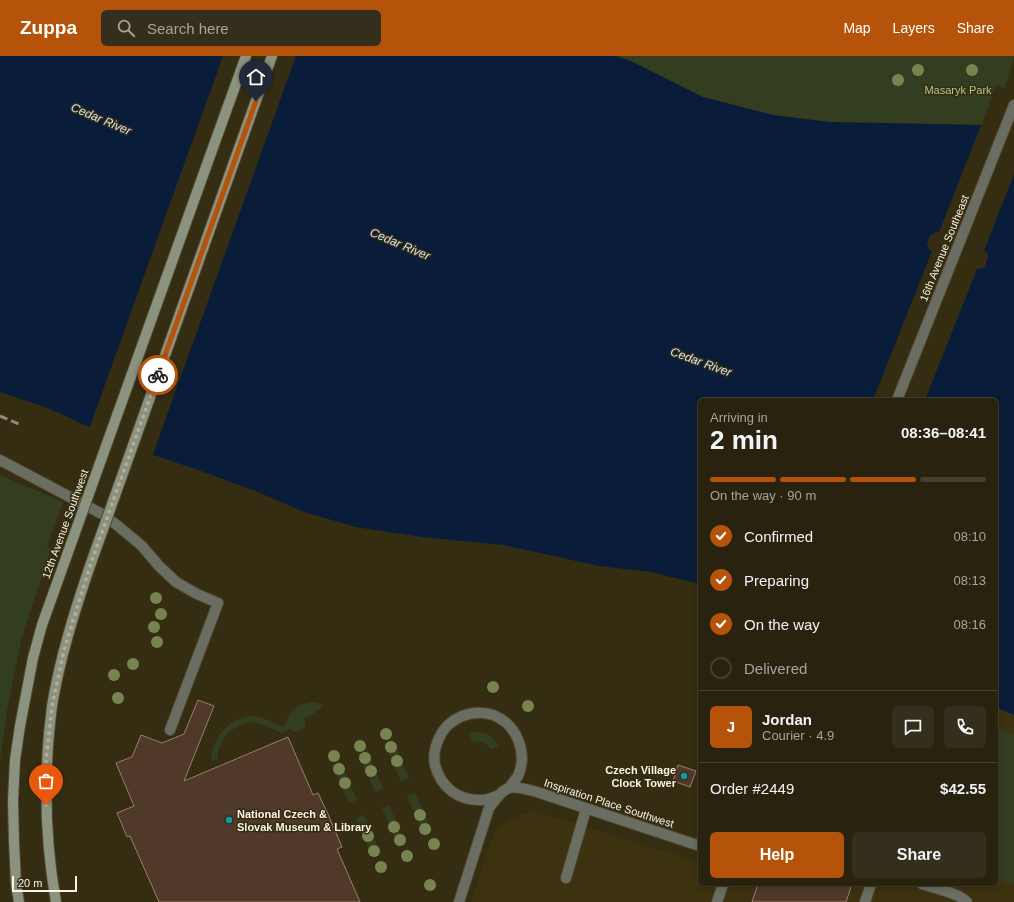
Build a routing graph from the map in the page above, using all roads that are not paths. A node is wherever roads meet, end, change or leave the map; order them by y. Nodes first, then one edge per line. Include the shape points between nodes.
1 (246, 56) edge
2 (272, 56) edge
3 (1014, 105) edge
4 (898, 398) edge
5 (0, 460) edge
6 (170, 730) dead end
7 (508, 788) junction
8 (497, 796) junction
9 (586, 809) junction
10 (698, 845) edge
11 (566, 878) dead end
12 (722, 886) edge
13 (870, 886) edge
14 (929, 886) edge
15 (19, 902) edge
16 (56, 902) edge
17 (459, 902) edge
18 (718, 902) edge
19 (865, 902) edge
20 (967, 902) edge

1 - 15 main road, 12th Avenue Southwest, bridge via 42,625 33,658 15,760 14,841
2 - 16 main road, bridge via 91,563 64,650 52,706 46,761 48,846
3 - 4 street, 16th Avenue Southeast
5 - 6 street via 107,518 142,546 176,582 218,603
7 - 8 street
7 - 8 street via 517,777 522,764 521,748 516,734 506,723 493,715 478,713 450,722 435,746 437,774 445,786 456,795 469,800
7 - 9 street, Inspiration Place Southwest via 537,792
8 - 17 street via 487,815
9 - 10 street, Inspiration Place Southwest
9 - 11 street
12 - 18 street
13 - 19 street
14 - 20 street via 958,895

